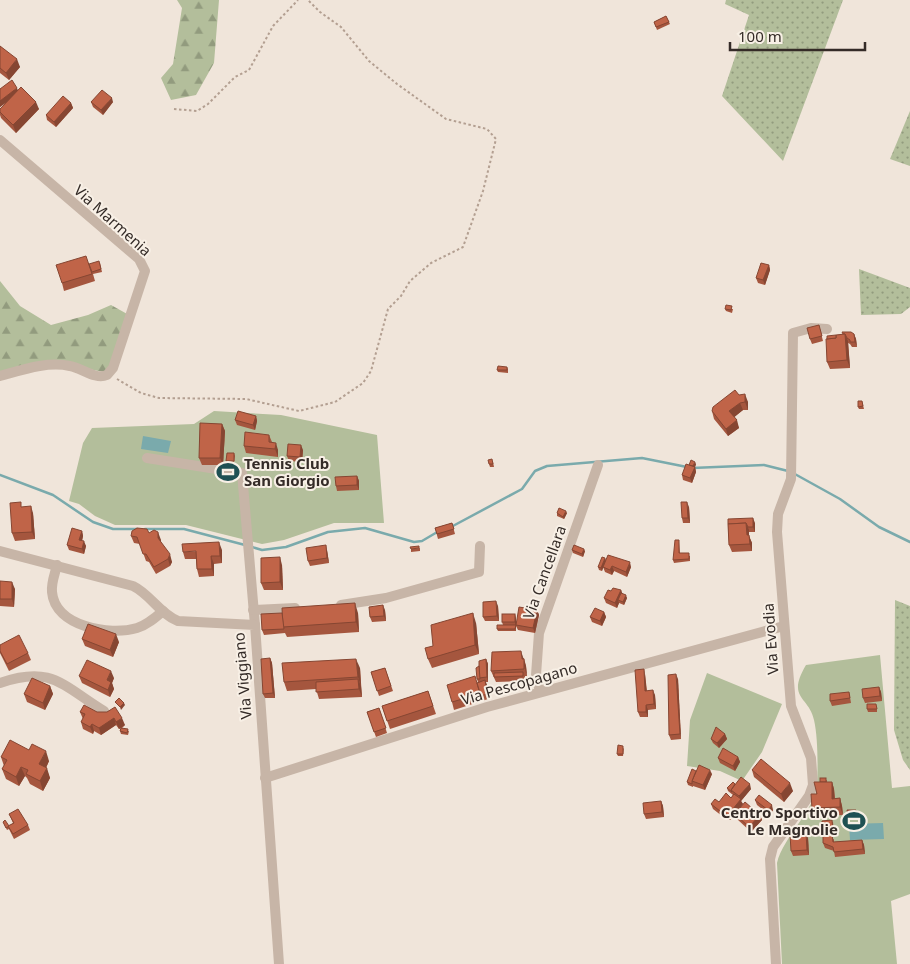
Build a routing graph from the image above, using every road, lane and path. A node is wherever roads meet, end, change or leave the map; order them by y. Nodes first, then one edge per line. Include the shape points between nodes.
1 (298, 0) edge
2 (308, 0) edge
3 (174, 109) dead end
4 (0, 140) edge
5 (827, 329) dead end
6 (109, 373) junction
7 (0, 376) edge
8 (146, 458) dead end
9 (598, 465) dead end
10 (480, 546) dead end
11 (0, 551) edge
12 (57, 565) junction
13 (327, 607) edge
14 (308, 608) edge
15 (253, 610) junction
16 (163, 611) junction
17 (255, 625) junction
18 (784, 626) junction
19 (0, 683) edge
20 (540, 692) junction
21 (104, 711) edge
22 (265, 778) junction
23 (279, 964) edge
24 (776, 964) edge

1 - 3 path via 273,26 248,70 197,111
2 - 6 path via 341,27 369,61 397,84 446,119 487,129 496,139 483,191 463,247 431,263 410,281 388,309 371,371 363,383 335,402 300,411 246,399 159,398 141,394
4 - 6 street, Via Marmenia via 143,265 144,278
5 - 18 street, Via Evodia via 811,328 793,333 791,479 777,521
6 - 7 street via 98,377 75,367 56,364
8 - 15 street via 242,473
9 - 20 street, Via Cancellara via 539,633 536,668
10 - 13 street via 479,572 386,598
11 - 12 street, Via Viggiano
12 - 16 street, Via Viggiano via 133,586
12 - 16 street via 53,597 61,610 82,626 103,630 130,629 147,623
14 - 15 street
15 - 17 street
16 - 17 street, Via Viggiano via 173,620 187,623
17 - 22 street, Via Viggiano
18 - 20 street, Via Pescopagano
18 - 24 street, Via Evodia via 791,706 811,758 813,785 773,847 770,859
19 - 21 street via 29,675 46,676
20 - 22 street, Via Pescopagano
22 - 23 street, Via Viggiano

